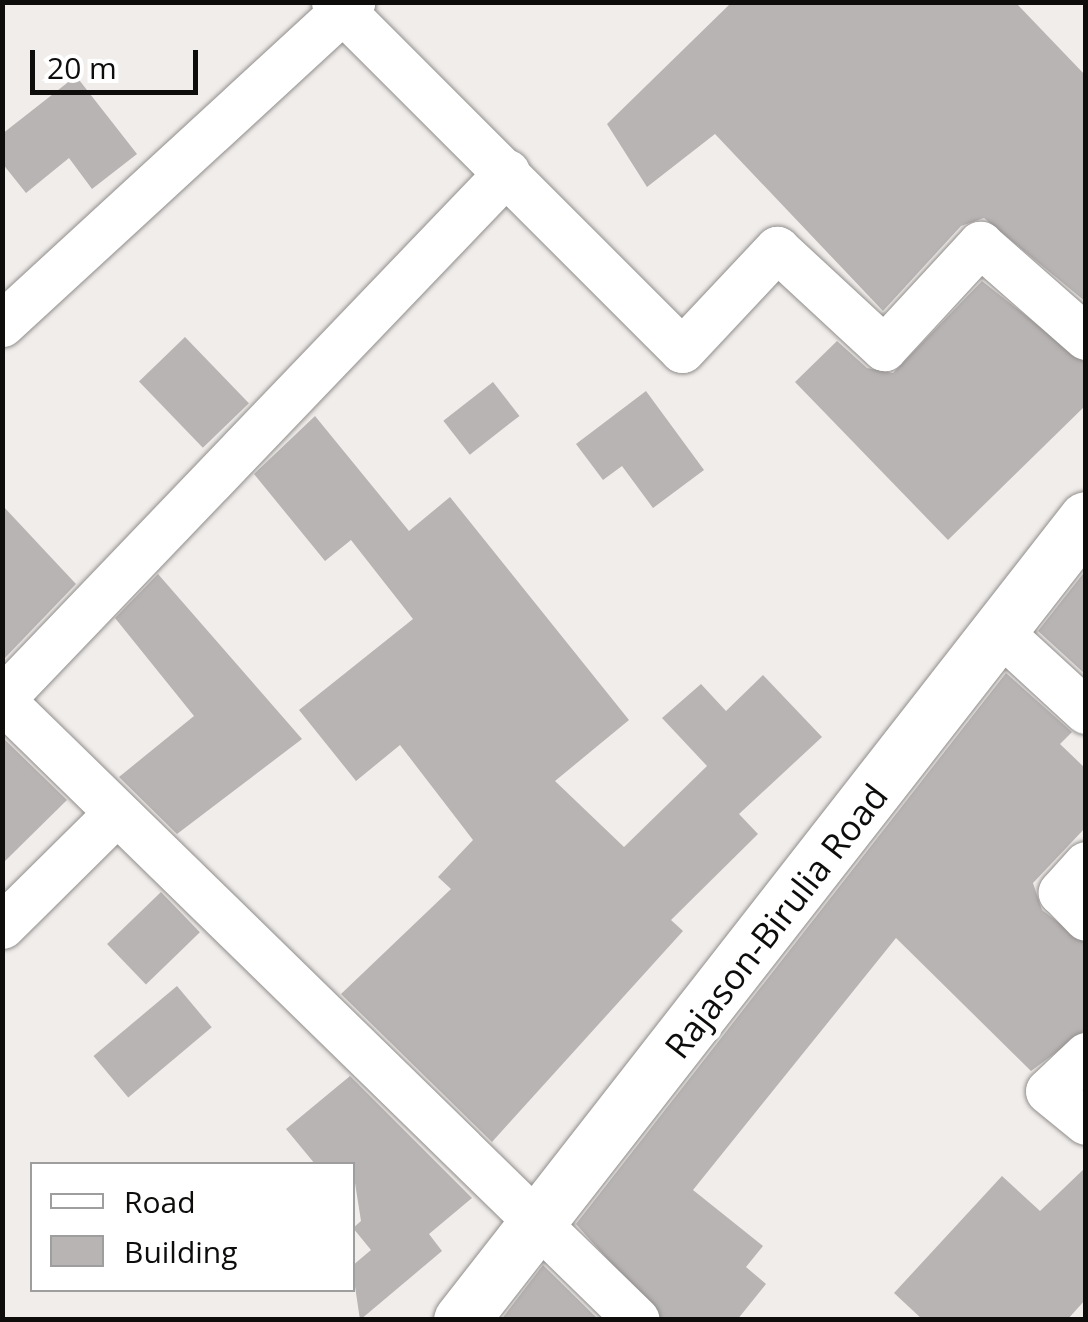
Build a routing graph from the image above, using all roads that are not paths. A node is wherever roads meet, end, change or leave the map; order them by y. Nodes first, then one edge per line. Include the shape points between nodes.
1 (343, 5) edge
2 (507, 172) junction
3 (2, 324) edge
4 (1086, 337) edge
5 (1086, 519) edge
6 (1000, 632) junction
7 (2, 700) edge
8 (1086, 711) edge
9 (116, 813) junction
10 (1086, 864) edge
11 (1086, 918) edge
12 (2, 926) edge
13 (1086, 1055) edge
14 (1086, 1122) edge
15 (538, 1226) junction
16 (461, 1320) edge
17 (637, 1320) edge

1 - 2 street
1 - 3 street
2 - 4 street via 682,350 777,249 884,348 980,244
2 - 7 street
5 - 6 street, Rajason-Birulia Road
6 - 8 street
6 - 15 street, Rajason-Birulia Road
7 - 9 street
9 - 12 street
9 - 15 street
10 - 11 street via 1061,892
13 - 14 street via 1048,1090
15 - 16 street, Rajason-Birulia Road
15 - 17 street

